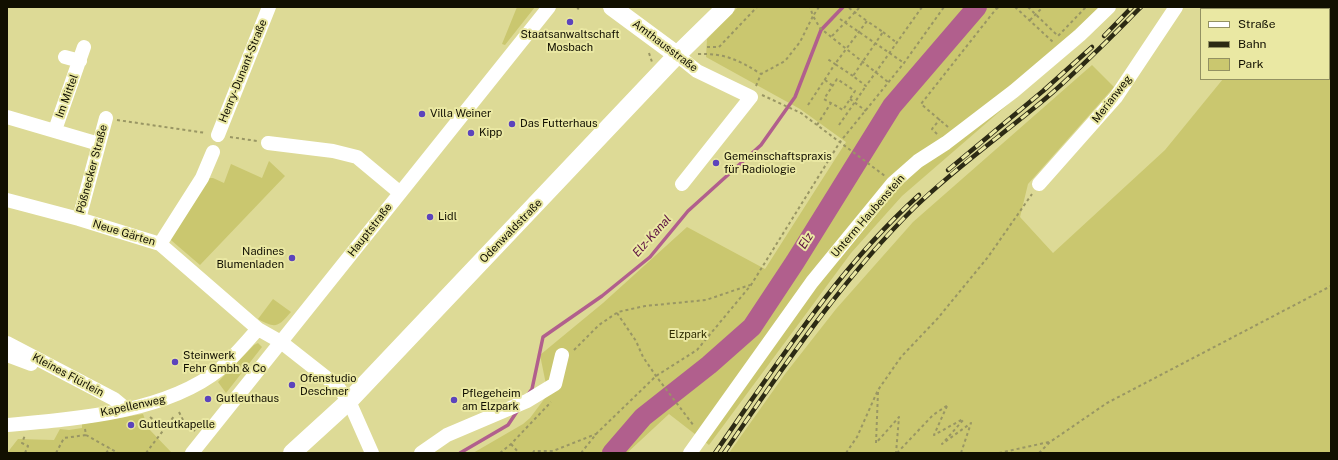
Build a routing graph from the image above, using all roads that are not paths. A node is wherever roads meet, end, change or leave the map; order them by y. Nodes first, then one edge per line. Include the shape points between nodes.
1 (269, 7) edge
2 (549, 7) edge
3 (612, 7) edge
4 (726, 7) edge
5 (1109, 7) edge
6 (1176, 7) edge
7 (84, 47) dead end
8 (677, 55) junction
9 (65, 57) dead end
10 (80, 61) junction
11 (7, 117) edge
12 (106, 118) road end
13 (55, 130) junction
14 (218, 135) road end
15 (268, 143) road end
16 (99, 144) junction
17 (214, 152) dead end
18 (682, 184) dead end
19 (1039, 184) road end
20 (399, 192) junction
21 (7, 200) edge
22 (79, 219) junction
23 (160, 244) junction
24 (258, 329) junction
25 (281, 342) junction
26 (7, 343) edge
27 (567, 354) road end
28 (7, 355) edge
29 (45, 362) junction
30 (349, 401) junction
31 (126, 409) junction
32 (7, 425) edge
33 (192, 453) edge
34 (292, 453) edge
35 (372, 453) edge
36 (421, 453) edge
37 (690, 453) edge

1 - 14 street, Henry-Dunant-Straße
2 - 20 street, Hauptstraße
3 - 8 main road, Amthausstraße
4 - 8 main road, Odenwaldstraße
5 - 37 street, Unterm Haubenstein via 1014,92 893,183 812,282
6 - 19 street, Merianweg via 1116,97
7 - 10 street, Im Mittel
8 - 18 street, Amthausstraße via 697,71 753,94
8 - 30 main road, Odenwaldstraße
9 - 10 street, Im Mittel
10 - 13 street, Im Mittel
11 - 13 street, Im Mittel
12 - 16 street, Pößnecker Straße
13 - 16 street, Im Mittel
15 - 20 street via 334,151 357,157
16 - 22 street, Pößnecker Straße
17 - 23 street via 202,178
20 - 25 street, Hauptstraße
21 - 22 street, Neue Gärten
22 - 23 street, Neue Gärten
23 - 24 street, Neue Gärten
24 - 25 street, Neue Gärten
24 - 31 street, Kapellenweg via 220,369 201,382 169,399
25 - 30 street, Neue Gärten via 337,386
25 - 33 street, Hauptstraße
26 - 29 street, Kleines Flürlein
27 - 36 street via 555,384 522,404 447,435
28 - 29 street via 39,368
29 - 31 street, Kleines Flürlein via 114,399
30 - 34 main road, Odenwaldstraße
30 - 35 street, Neue Gärten
31 - 32 street, Kapellenweg

